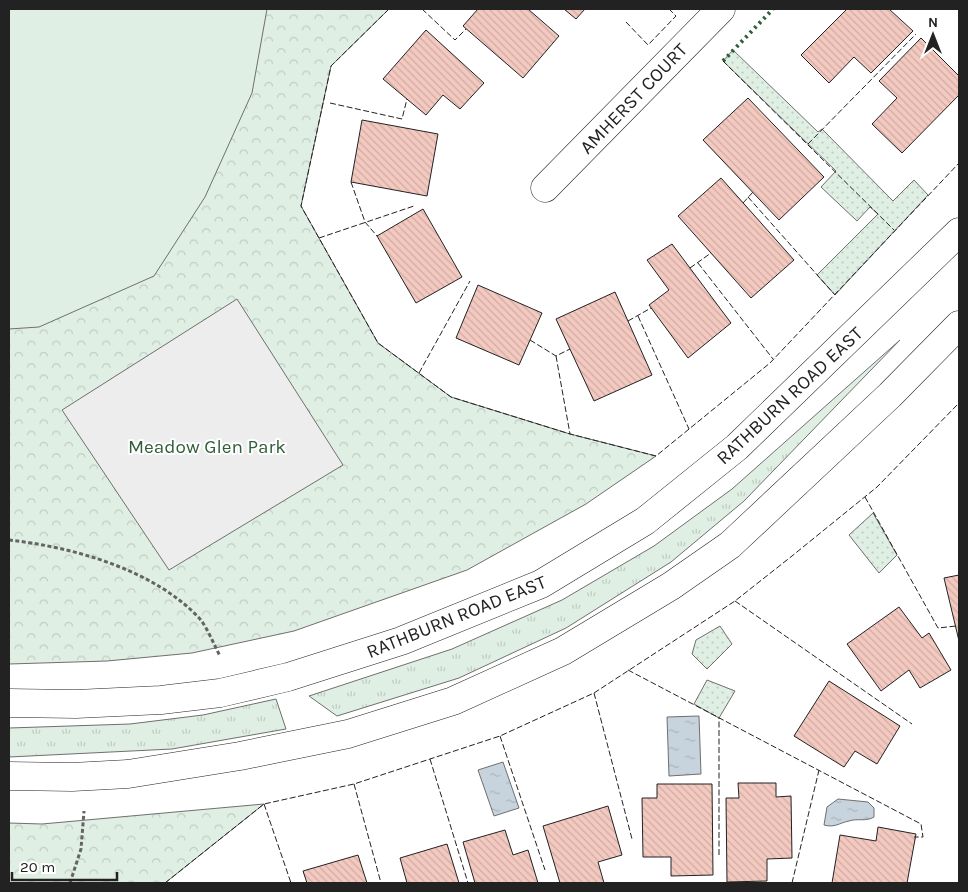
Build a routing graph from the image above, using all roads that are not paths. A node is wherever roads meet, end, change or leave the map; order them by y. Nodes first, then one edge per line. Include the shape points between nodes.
1 (721, 9) edge
2 (545, 188) dead end
3 (959, 232) edge
4 (959, 326) edge
5 (9, 703) edge
6 (9, 776) edge

1 - 2 street, AMHERST COURT
3 - 5 street, RATHBURN ROAD EAST via 737,447 645,521 541,584 401,641 288,677 220,693 161,700
4 - 6 street via 730,545 671,586 563,651 453,701 348,734 128,774

